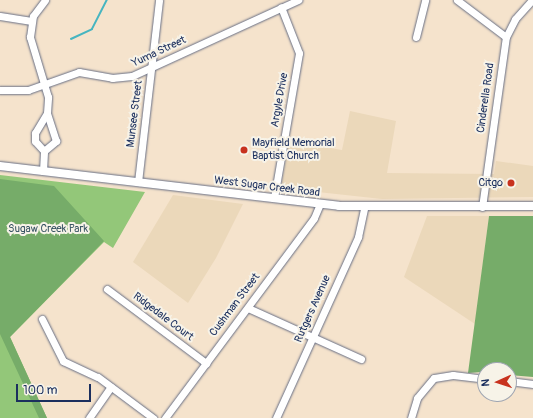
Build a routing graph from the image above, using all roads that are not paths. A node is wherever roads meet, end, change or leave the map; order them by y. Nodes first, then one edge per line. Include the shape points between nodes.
1 (45, 0) edge
2 (159, 0) edge
3 (298, 0) edge
4 (425, 0) edge
5 (457, 0) edge
6 (532, 0) edge
7 (281, 8) junction
8 (0, 16) edge
9 (32, 21) junction
10 (416, 37) dead end
11 (506, 37) junction
12 (151, 68) junction
13 (45, 85) junction
14 (0, 90) edge
15 (47, 113) junction
16 (44, 151) junction
17 (0, 166) edge
18 (43, 171) junction
19 (138, 182) junction
20 (274, 198) junction
21 (320, 204) junction
22 (533, 206) edge
23 (482, 207) junction
24 (364, 208) junction
25 (107, 289) dead end
26 (248, 308) junction
27 (42, 319) dead end
28 (313, 337) junction
29 (361, 359) dead end
30 (206, 363) junction
31 (477, 378) edge
32 (517, 382) edge
33 (533, 384) edge
34 (111, 387) junction
35 (89, 418) edge
36 (153, 418) edge
37 (165, 418) edge
38 (276, 418) edge
39 (411, 418) edge

1 - 9 street
2 - 12 street, Munsee Street
3 - 7 street, Yuma Street
4 - 10 street
5 - 11 street
6 - 11 street, Cinderella Road via 515,19
7 - 12 street, Yuma Street
7 - 20 street, Argyle Drive via 299,53
8 - 9 street
9 - 13 street via 30,46
11 - 23 street, Cinderella Road
12 - 13 street, Yuma Street via 120,79 79,72
12 - 19 street, Munsee Street
13 - 14 street, Yuma Street via 28,90
13 - 15 street
15 - 16 street via 35,133 35,141
15 - 16 street via 56,141
16 - 18 street
17 - 18 main road, West Sugar Creek Road
18 - 19 main road, West Sugar Creek Road
19 - 20 main road, West Sugar Creek Road
20 - 21 main road, West Sugar Creek Road
21 - 24 main road, West Sugar Creek Road
21 - 26 street, Cushman Street
22 - 23 main road, West Sugar Creek Road
23 - 24 main road, West Sugar Creek Road
24 - 28 street, Rutgers Avenue via 358,237
25 - 30 street, Ridgedale Court
26 - 28 street
26 - 30 street, Cushman Street
27 - 34 street via 63,362 91,373
28 - 29 street
28 - 38 street, Rutgers Avenue
30 - 37 street, Cushman Street
31 - 39 street via 453,376 434,378 419,394
32 - 33 street
34 - 35 street
34 - 36 street

